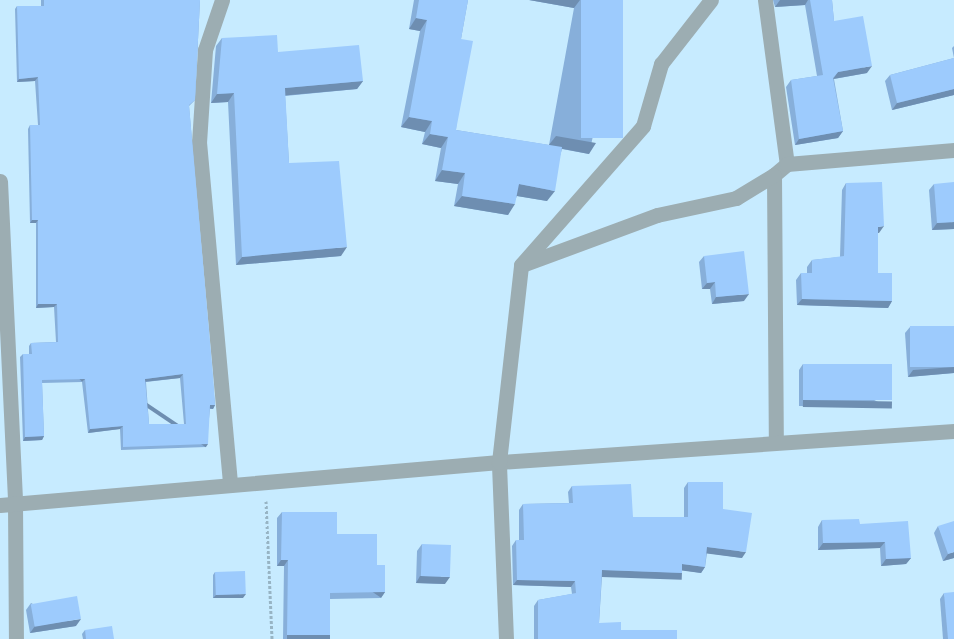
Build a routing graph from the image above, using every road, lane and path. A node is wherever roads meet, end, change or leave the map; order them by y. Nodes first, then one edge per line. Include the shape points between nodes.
1 (222, 0) edge
2 (710, 0) edge
3 (766, 0) edge
4 (954, 150) edge
5 (788, 164) junction
6 (774, 175) junction
7 (0, 181) edge
8 (1, 244) edge
9 (521, 265) junction
10 (954, 431) edge
11 (776, 442) junction
12 (499, 462) junction
13 (265, 483) junction
14 (230, 485) junction
15 (8, 504) edge
16 (16, 639) edge
17 (272, 639) edge
18 (506, 639) edge

1 - 14 street via 205,50 199,142
2 - 9 street via 661,64 643,126
3 - 5 street
4 - 5 street
5 - 6 street
6 - 9 street via 736,198 656,215
6 - 11 street
7 - 8 street
8 - 15 street
9 - 12 street
10 - 11 street
11 - 12 street
12 - 13 street
12 - 18 street
13 - 14 street
13 - 17 path
14 - 15 street
15 - 16 street

